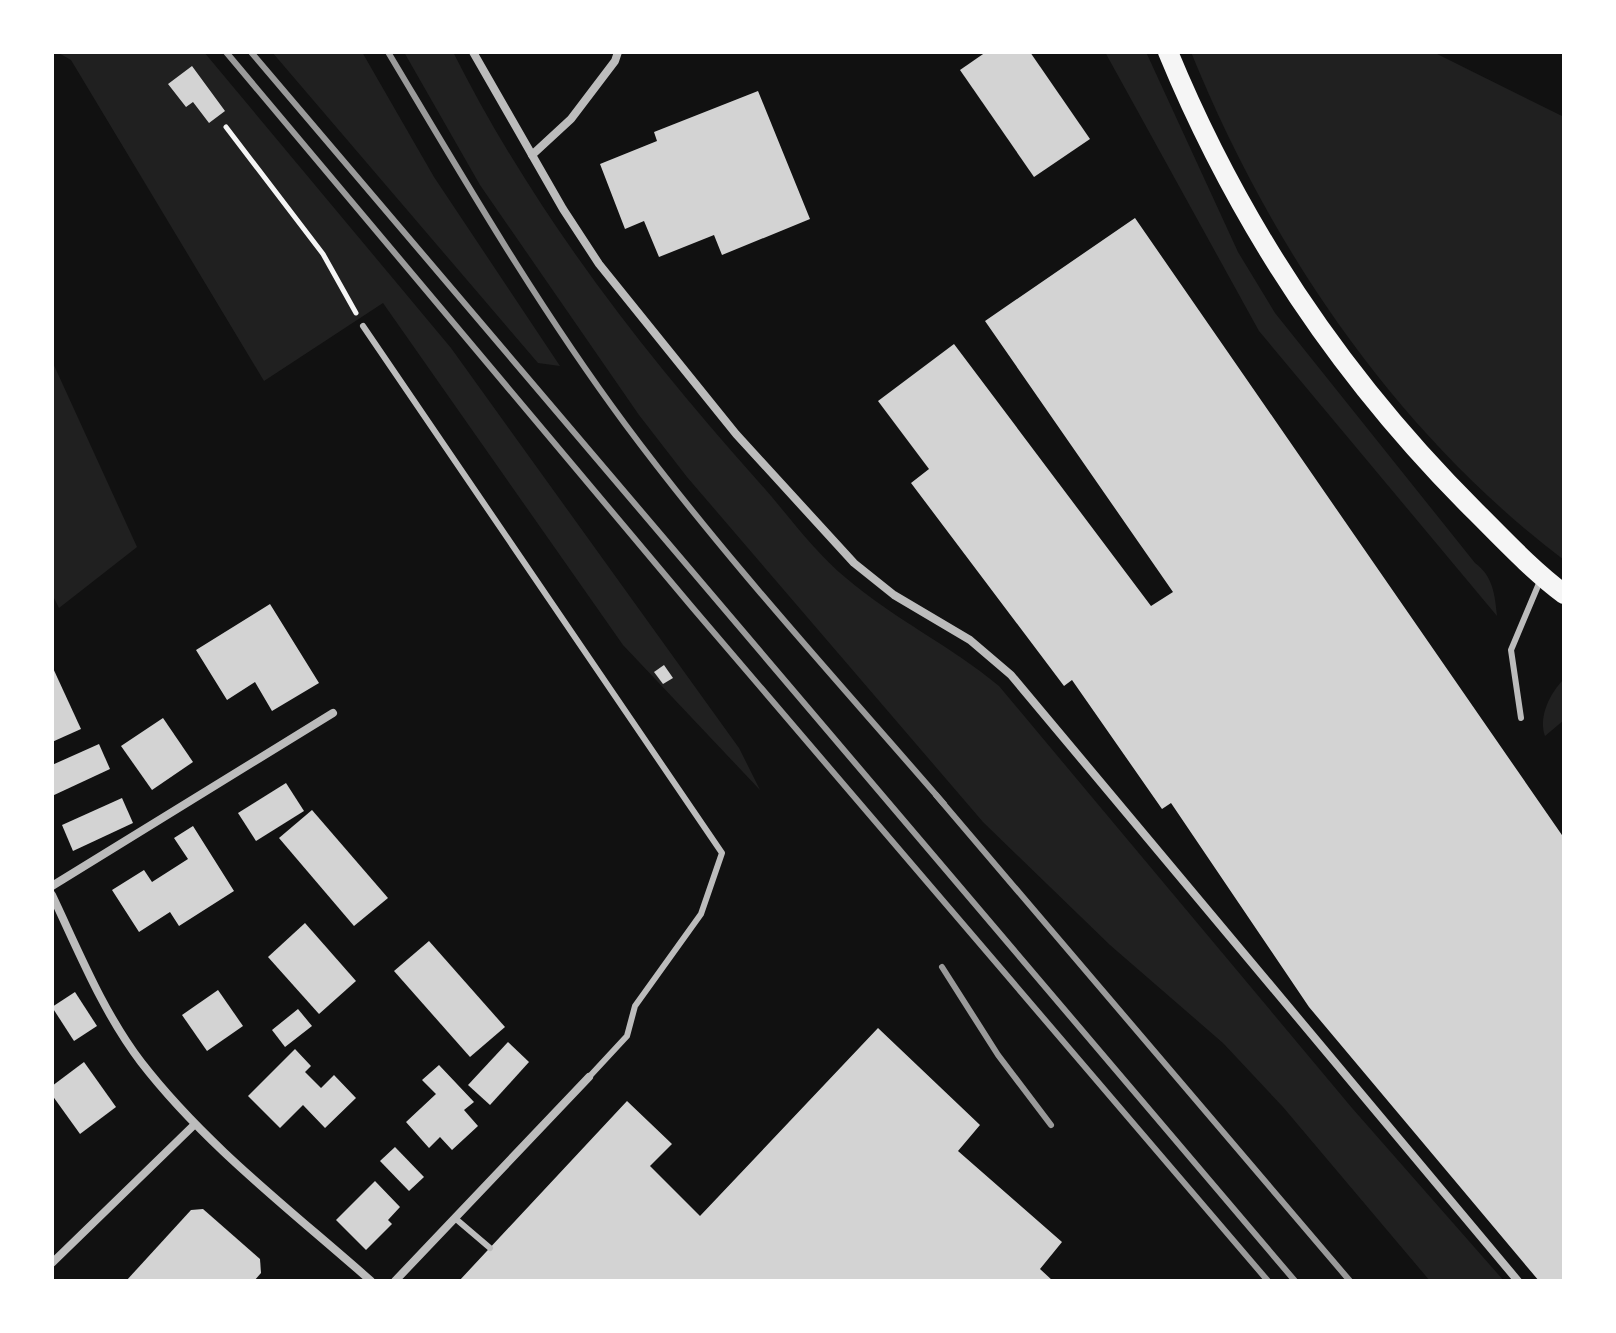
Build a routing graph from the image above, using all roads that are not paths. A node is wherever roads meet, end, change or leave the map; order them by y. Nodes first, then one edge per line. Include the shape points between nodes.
1 (473, 52) edge
2 (618, 52) edge
3 (1168, 52) edge
4 (532, 155) junction
5 (363, 326) road end
6 (1542, 578) junction
7 (1564, 594) edge
8 (333, 713) dead end
9 (1521, 718) dead end
10 (52, 886) edge
11 (52, 895) edge
12 (589, 1077) joint
13 (194, 1125) junction
14 (456, 1219) junction
15 (490, 1248) dead end
16 (52, 1263) edge
17 (371, 1281) edge
18 (395, 1281) edge
19 (1518, 1281) edge

1 - 4 street
2 - 4 street via 571,119
3 - 6 main road via 1240,204 1298,298 1374,401 1444,481
4 - 19 street via 599,264 736,434 854,563 894,595 970,640 1011,675
5 - 12 lane via 722,853 701,914 635,1006 627,1036
6 - 7 main road
6 - 9 lane via 1511,650
8 - 10 street
11 - 13 street via 109,1012
12 - 14 street
13 - 16 street
13 - 17 street
14 - 15 lane
14 - 18 street

